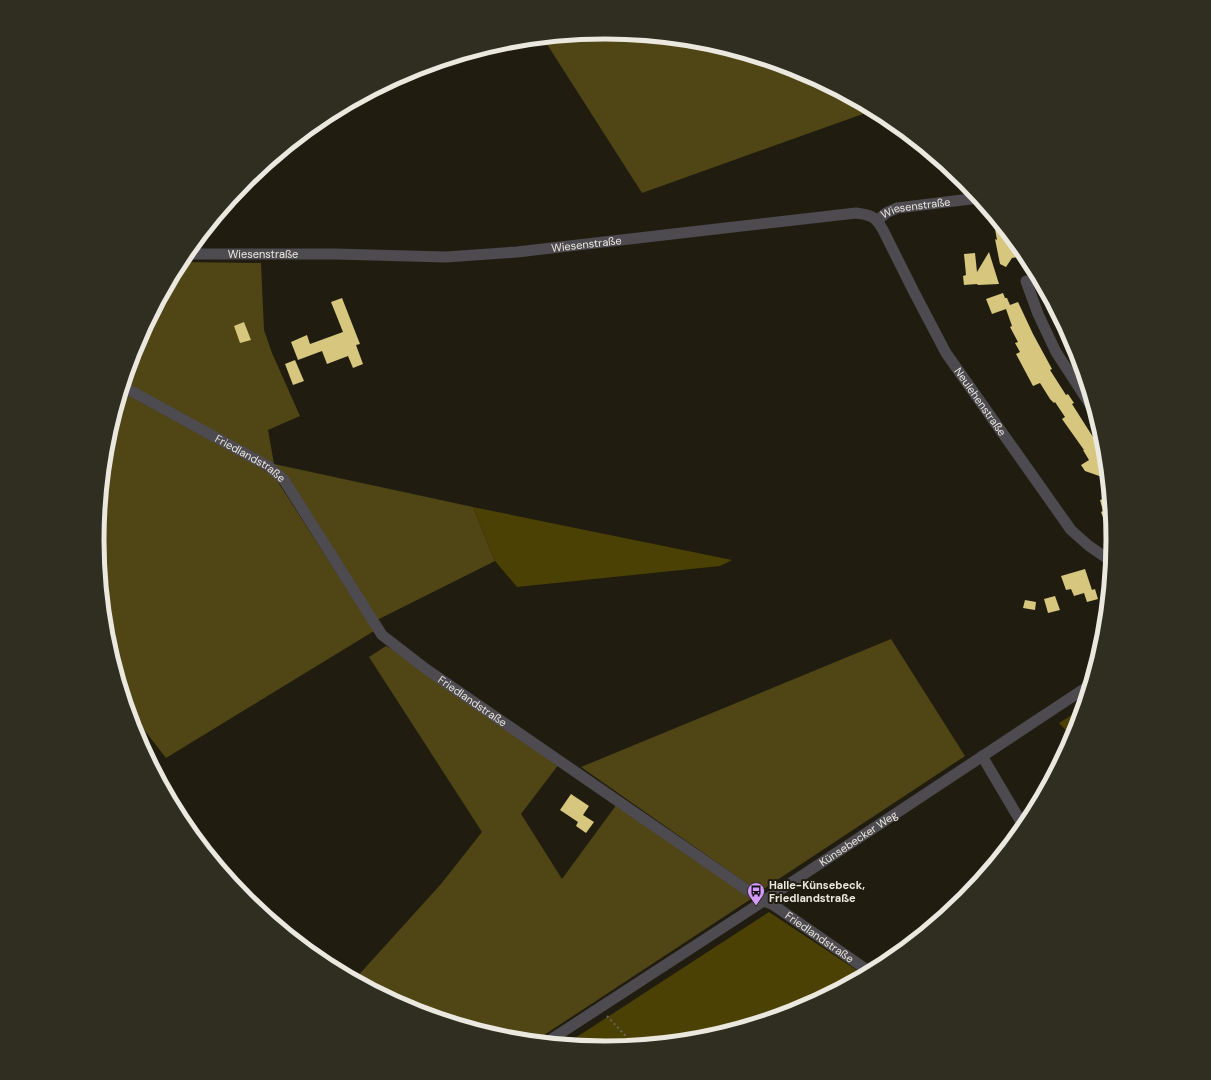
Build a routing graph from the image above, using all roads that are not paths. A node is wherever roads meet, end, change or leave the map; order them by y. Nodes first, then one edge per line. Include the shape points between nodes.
1 (972, 199) edge
2 (878, 220) junction
3 (195, 254) edge
4 (1026, 280) road end
5 (128, 388) edge
6 (1085, 396) edge
7 (1105, 557) edge
8 (1083, 689) edge
9 (982, 756) junction
10 (1020, 821) edge
11 (763, 901) junction
12 (865, 969) edge
13 (553, 1038) edge

1 - 2 street, Wiesenstraße via 897,208
2 - 3 street, Wiesenstraße via 867,214 856,213 517,252 446,257
2 - 7 street, Neulehenstraße via 946,353 1071,530 1088,546
4 - 6 street via 1056,352
5 - 11 street, Friedlandstraße via 268,466 284,480 382,636
8 - 9 street, Künsebecker Weg
9 - 10 street
9 - 11 street, Künsebecker Weg
11 - 12 street, Friedlandstraße via 772,904
11 - 13 street, Künsebecker Weg

